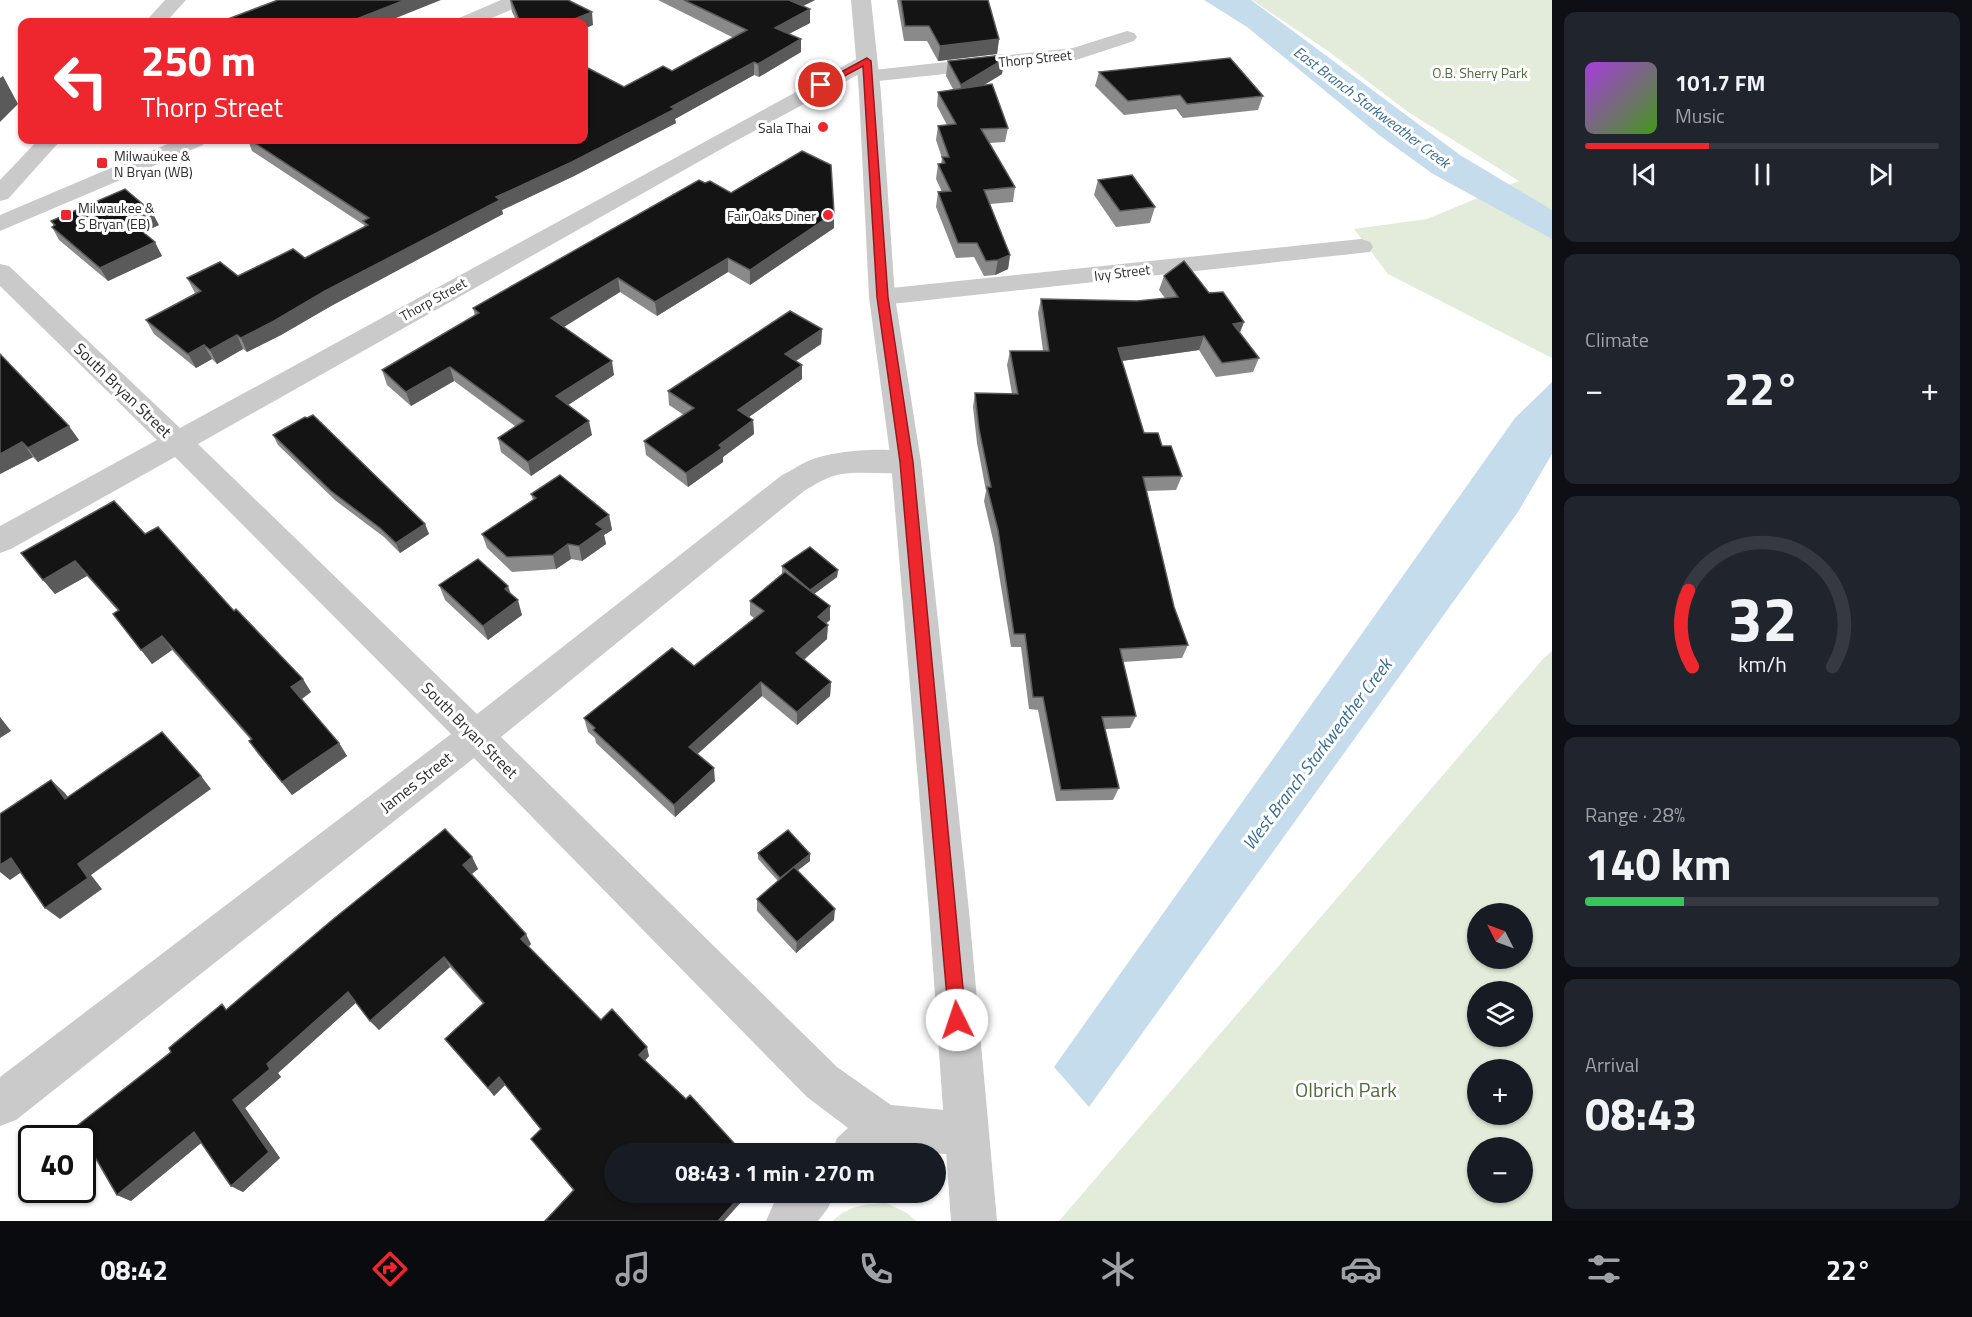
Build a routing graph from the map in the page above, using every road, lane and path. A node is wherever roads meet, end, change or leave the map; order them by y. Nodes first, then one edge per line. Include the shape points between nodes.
1 (176, 0) edge
2 (518, 0) edge
3 (861, 0) edge
4 (159, 18) edge
5 (475, 18) edge
6 (1127, 38) dead end
7 (868, 68) junction
8 (46, 144) edge
9 (186, 144) edge
10 (0, 194) edge
11 (0, 224) edge
12 (1361, 247) dead end
13 (0, 272) edge
14 (882, 297) junction
15 (176, 442) junction
16 (906, 462) junction
17 (0, 541) edge
18 (476, 736) junction
19 (0, 1104) edge
20 (966, 1134) junction
21 (868, 1140) edge
22 (803, 1203) edge
23 (789, 1221) edge
24 (974, 1221) edge

1 - 4 street
2 - 5 street
3 - 7 street
6 - 7 street, Thorp Street via 1076,54
7 - 14 street
7 - 15 street, Thorp Street
8 - 10 street
9 - 11 street
12 - 14 street, Ivy Street
13 - 15 street, South Bryan Street
14 - 16 street
15 - 17 street, Thorp Street
15 - 18 street, South Bryan Street
16 - 18 street, James Street via 843,463 818,469 793,483
16 - 20 street
18 - 19 street, James Street
18 - 21 street, South Bryan Street via 822,1082
20 - 21 street, South Bryan Street
20 - 24 street
22 - 23 street

